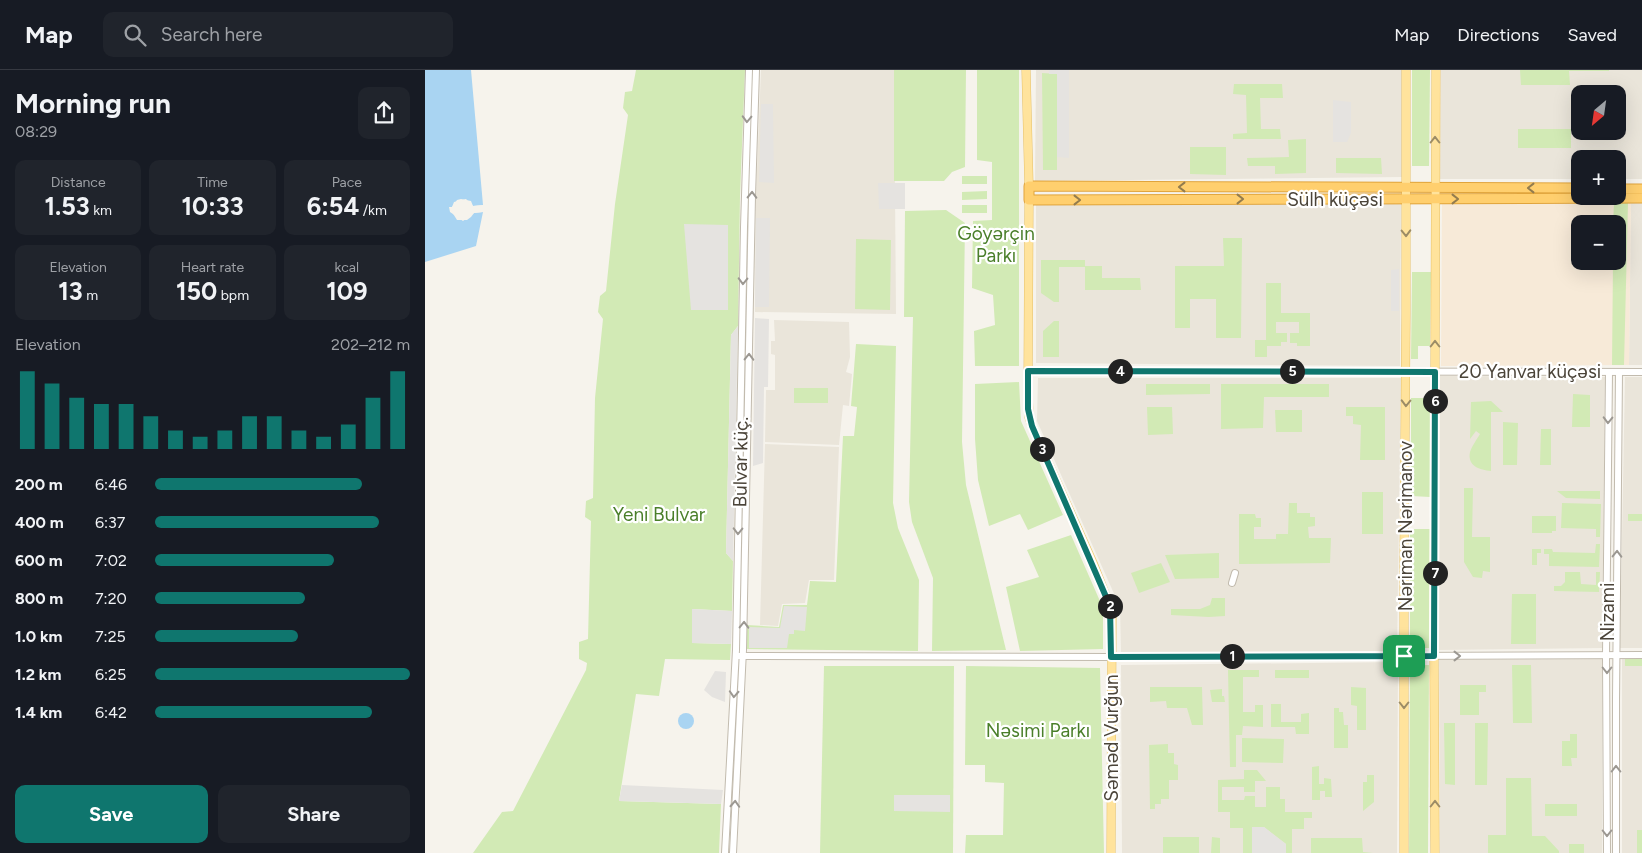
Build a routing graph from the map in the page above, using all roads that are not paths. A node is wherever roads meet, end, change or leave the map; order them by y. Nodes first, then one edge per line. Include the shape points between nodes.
1 (749, 70) edge
2 (756, 70) edge
3 (1027, 70) edge
4 (1406, 70) edge
5 (1436, 70) edge
6 (1029, 186) junction
7 (1203, 187) junction
8 (1355, 188) junction
9 (1406, 188) junction
10 (1435, 188) junction
11 (1571, 188) edge
12 (1626, 188) edge
13 (1642, 188) edge
14 (1642, 198) edge
15 (1203, 199) junction
16 (1355, 199) junction
17 (1406, 199) junction
18 (1435, 199) junction
19 (1029, 200) junction
20 (1028, 371) junction
21 (1406, 371) junction
22 (1435, 372) junction
23 (1609, 372) junction
24 (1619, 372) junction
25 (1642, 372) edge
26 (741, 383) junction
27 (749, 384) junction
28 (741, 567) junction
29 (1235, 573) dead end
30 (1232, 583) dead end
31 (1606, 655) junction
32 (1616, 655) junction
33 (1642, 655) edge
34 (739, 656) junction
35 (1404, 656) junction
36 (1434, 656) junction
37 (1111, 657) junction
38 (725, 853) edge
39 (733, 853) edge
40 (1111, 853) edge
41 (1404, 853) edge
42 (1435, 853) edge
43 (1607, 853) edge
44 (1616, 853) edge

1 -> 26 street, Bulvar küç.
27 -> 2 street, Bulvar küç.
3 - 6 main road, Səməd Vurğun
4 - 9 main road
10 -> 5 main road
7 -> 6 highway, Sülh küçəsi
6 - 19 highway, Səməd Vurğun
7 - 8 highway, Sülh küçəsi
7 - 15 highway
8 - 9 highway, Sülh küçəsi
8 - 16 highway
9 - 10 highway, Sülh küçəsi
9 - 17 main road, Nəriman Nərimanov
11 -> 10 highway, Sülh küçəsi
10 - 18 main road, Nəriman Nərimanov
12 - 13 highway
18 -> 14 highway, Sülh küçəsi
15 -> 16 highway, Sülh küçəsi
19 -> 15 highway, Sülh küçəsi
16 - 17 highway, Sülh küçəsi
17 - 18 highway, Sülh küçəsi
17 -> 21 main road, Nəriman Nərimanov
22 -> 18 main road, Nəriman Nərimanov
19 - 20 main road, Səməd Vurğun
20 - 21 street, 20 Yanvar küçəsi
20 - 37 main road, Səməd Vurğun via 1028,409 1032,426 1110,606
21 - 22 street, 20 Yanvar küçəsi
21 -> 35 main road, Nəriman Nərimanov
22 - 23 street, 20 Yanvar küçəsi
22 - 36 main road, Nəriman Nərimanov
23 - 24 street, 20 Yanvar küçəsi
23 -> 31 street, Nizami
24 - 25 street, 20 Yanvar küçəsi
32 -> 24 street, Nizami
26 - 27 street
26 -> 28 street, Bulvar küç.
27 - 28 street, Bulvar küç.
28 - 34 street, Bulvar küç.
29 - 30 street
31 - 32 street
36 -> 31 street
31 -> 43 street, Nizami
32 - 33 street
44 -> 32 street, Nizami
34 - 37 street
34 -> 38 street, Bulvar küç.
39 -> 34 street, Bulvar küç.
35 - 36 street
35 - 37 street
35 -> 41 main road, Nəriman Nərimanov
42 -> 36 main road, Nəriman Nərimanov
37 - 40 main road, Səməd Vurğun

